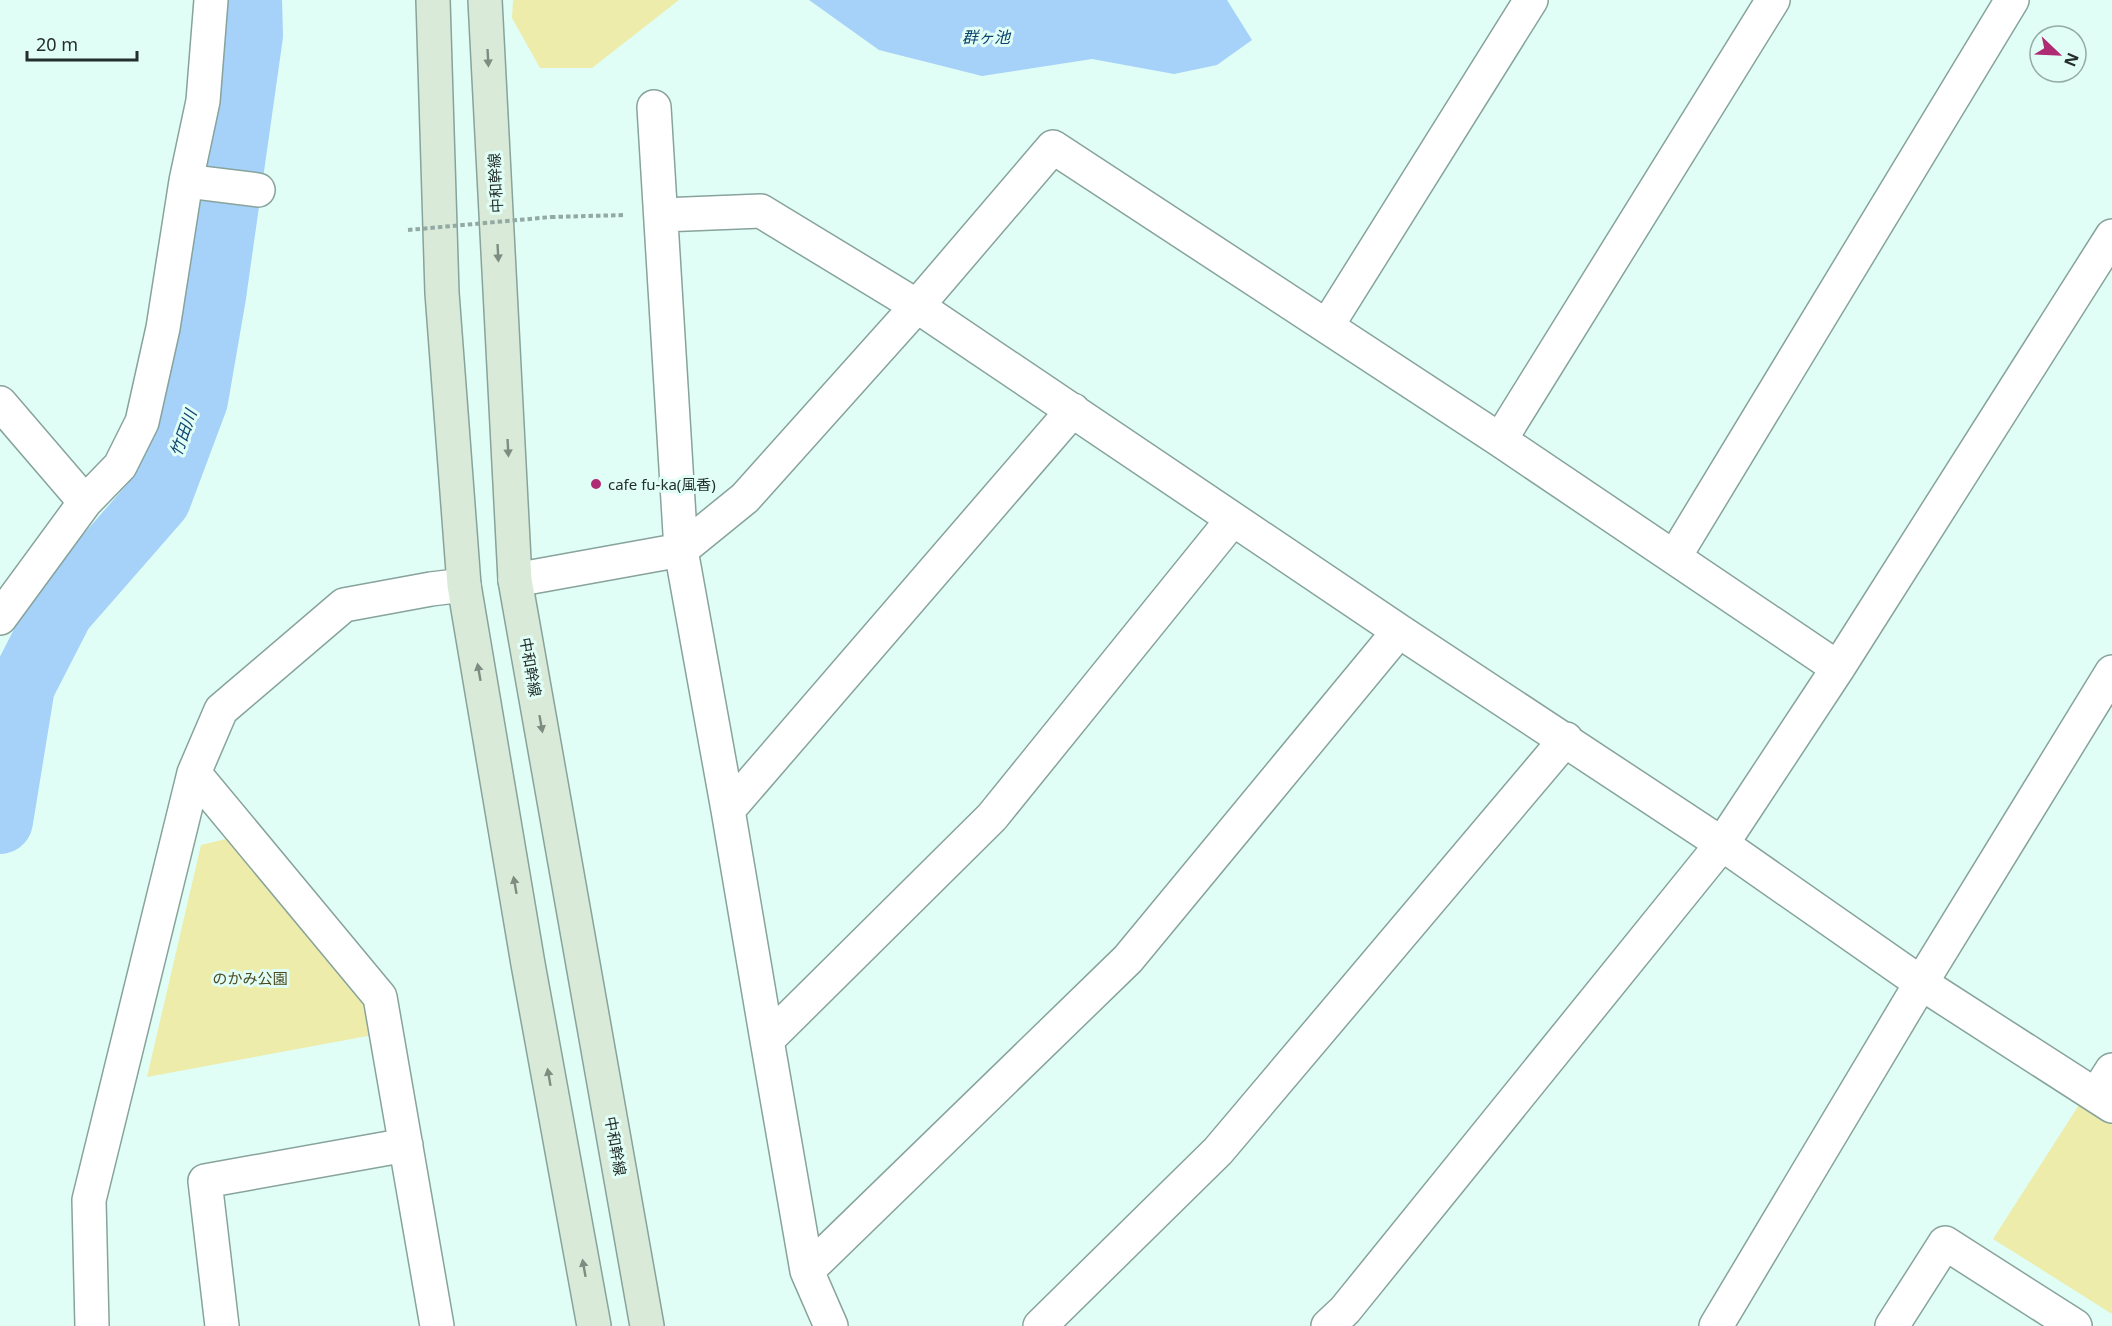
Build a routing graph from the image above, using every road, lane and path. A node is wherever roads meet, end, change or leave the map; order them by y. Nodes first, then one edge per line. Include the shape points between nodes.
1 (211, 0) edge
2 (433, 0) edge
3 (485, 0) edge
4 (1531, 0) edge
5 (1773, 0) edge
6 (2012, 0) edge
7 (654, 107) dead end
8 (186, 181) junction
9 (258, 190) dead end
10 (662, 214) junction
11 (408, 230) dead end
12 (2112, 236) edge
13 (917, 306) junction
14 (1327, 326) junction
15 (0, 403) edge
16 (1073, 410) junction
17 (1500, 440) junction
18 (85, 502) junction
19 (1233, 519) junction
20 (681, 550) junction
21 (1675, 556) junction
22 (515, 580) junction
23 (464, 585) junction
24 (0, 618) edge
25 (1399, 631) junction
26 (1838, 668) junction
27 (2112, 672) edge
28 (1566, 740) junction
29 (194, 773) junction
30 (728, 810) junction
31 (1722, 844) junction
32 (1921, 983) junction
33 (767, 1040) junction
34 (2107, 1090) edge
35 (406, 1144) junction
36 (807, 1271) junction
37 (1347, 1321) edge
38 (92, 1326) edge
39 (222, 1326) edge
40 (437, 1326) edge
41 (594, 1326) edge
42 (647, 1326) edge
43 (831, 1326) edge
44 (1040, 1326) edge
45 (1716, 1326) edge
46 (1892, 1326) edge
47 (2075, 1326) edge

1 - 8 street via 204,101
2 - 23 main road via 442,293
3 -> 22 main road, 中和幹線
4 - 14 street
5 - 17 street
6 - 21 street
7 - 10 street
8 - 9 street
8 - 18 street via 163,328 142,422 120,466
10 - 11 path, bridge via 551,217
10 - 13 street via 761,211
10 - 20 street
12 - 26 street
13 - 14 street via 1053,147
13 - 16 street
13 - 20 street via 745,498
14 - 17 street
15 - 18 street
16 - 19 street
16 - 30 street
17 - 21 street
18 - 24 street
19 - 25 street
19 - 33 street via 992,817
20 - 22 street
20 - 30 street
21 - 26 street
22 -> 42 main road, 中和幹線
23 - 29 street via 344,605 221,710
41 -> 23 main road
25 - 28 street
25 - 36 street via 1128,958
26 - 31 street
27 - 32 street
28 - 31 street
28 - 44 street via 1218,1151
29 - 35 street via 381,997
29 - 38 street via 89,1200
30 - 33 street
31 - 32 street
31 - 37 street
32 - 34 street
32 - 45 street
33 - 36 street
35 - 39 street via 205,1181
35 - 40 street
36 - 43 street
46 - 47 street via 1945,1243

